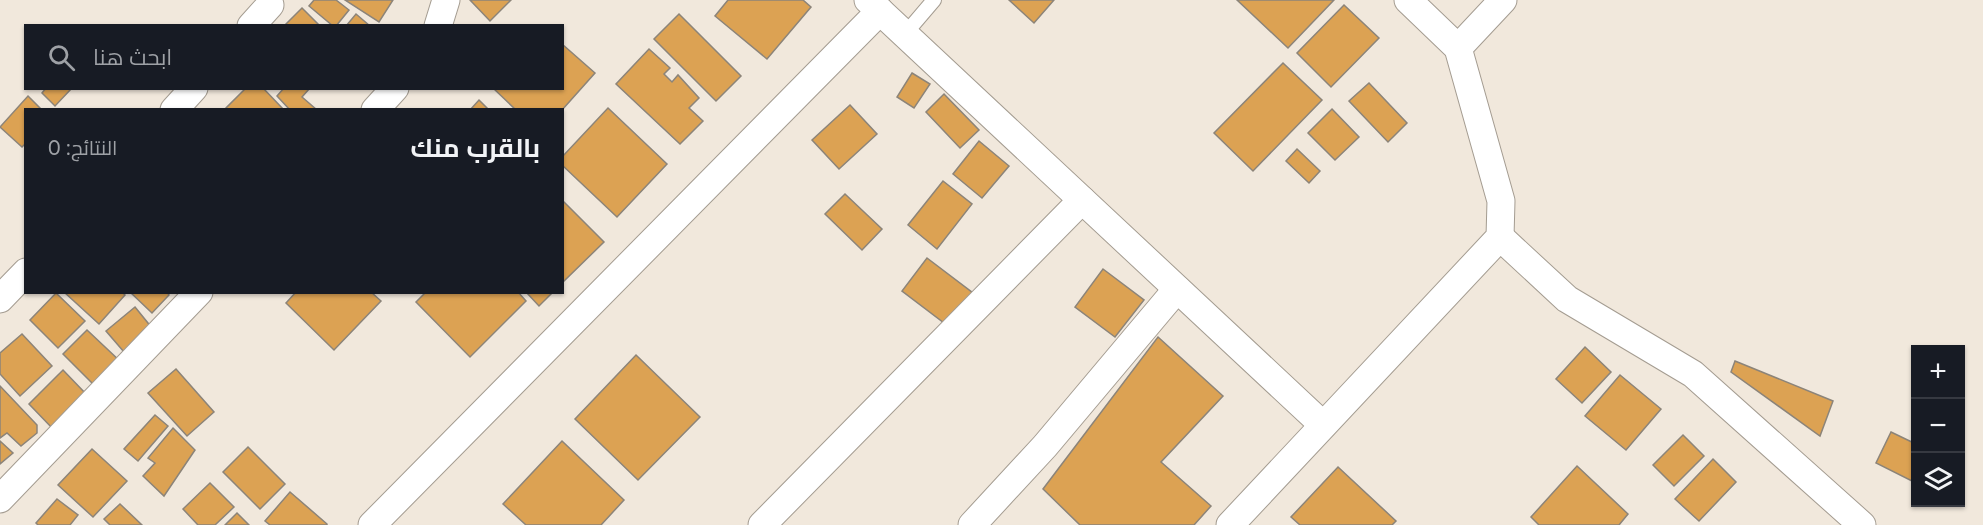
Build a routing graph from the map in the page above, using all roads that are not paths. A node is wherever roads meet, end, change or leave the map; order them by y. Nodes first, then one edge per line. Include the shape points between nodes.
1 (446, 0) edge
2 (934, 0) edge
3 (1408, 0) edge
4 (1503, 0) edge
5 (270, 5) dead end
6 (874, 6) edge
7 (253, 24) edge
8 (439, 24) edge
9 (905, 34) junction
10 (1458, 48) junction
11 (192, 90) edge
12 (393, 90) edge
13 (176, 108) edge
14 (377, 108) edge
15 (1083, 200) junction
16 (1500, 237) junction
17 (24, 274) edge
18 (1177, 289) junction
19 (197, 294) edge
20 (0, 300) edge
21 (1323, 426) junction
22 (0, 499) edge
23 (372, 525) edge
24 (762, 525) edge
25 (972, 525) edge
26 (1230, 525) edge
27 (1862, 525) edge

1 - 8 street
2 - 9 lane
3 - 10 street
4 - 10 street
5 - 7 street
6 - 9 street
6 - 23 street
9 - 15 street
10 - 16 street via 1501,201
11 - 13 street
12 - 14 street
15 - 18 street
15 - 24 street
16 - 21 street
16 - 27 street via 1567,299 1694,374
17 - 20 street
18 - 21 street
18 - 25 street via 1045,446
19 - 22 street
21 - 26 street

